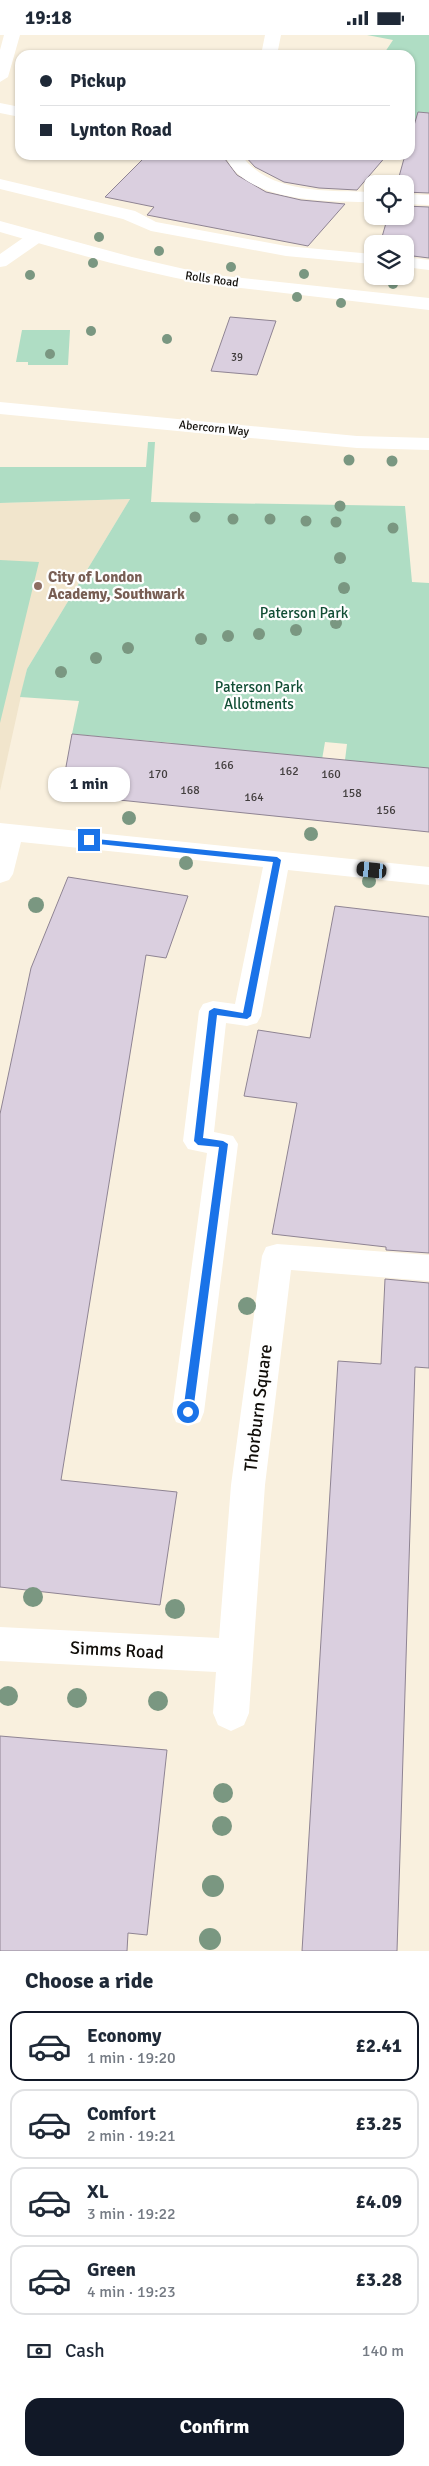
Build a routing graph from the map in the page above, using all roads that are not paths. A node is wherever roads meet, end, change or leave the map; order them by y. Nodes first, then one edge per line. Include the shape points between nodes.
1 (12, 35) edge
2 (273, 35) edge
3 (270, 50) edge
4 (0, 77) edge
5 (0, 108) edge
6 (15, 111) edge
7 (236, 160) edge
8 (0, 184) edge
9 (364, 196) edge
10 (414, 199) edge
11 (429, 200) edge
12 (0, 226) edge
13 (36, 237) junction
14 (364, 258) edge
15 (0, 261) edge
16 (414, 263) edge
17 (429, 265) edge
18 (429, 304) edge
19 (0, 408) edge
20 (429, 444) edge
21 (5, 831) edge
22 (277, 860) junction
23 (0, 875) edge
24 (429, 876) edge
25 (429, 1268) edge
26 (188, 1412) dead end
27 (0, 1644) edge
28 (235, 1656) junction
29 (231, 1713) dead end

1 - 4 street
2 - 3 street
5 - 6 street
7 - 9 street via 248,174 276,187
8 - 14 street via 129,215 151,225 286,251
10 - 11 street
12 - 13 street, Rolls Road
13 - 15 street
13 - 18 street, Rolls Road via 130,263 206,279
16 - 17 street
19 - 20 street, Abercorn Way via 394,438
21 - 22 street
21 - 23 street
22 - 24 street
22 - 26 street via 247,1016 214,1011 198,1141 223,1144
25 - 28 street, Thorburn Square via 277,1256 248,1485
27 - 28 street, Simms Road
28 - 29 street, Thorburn Square

